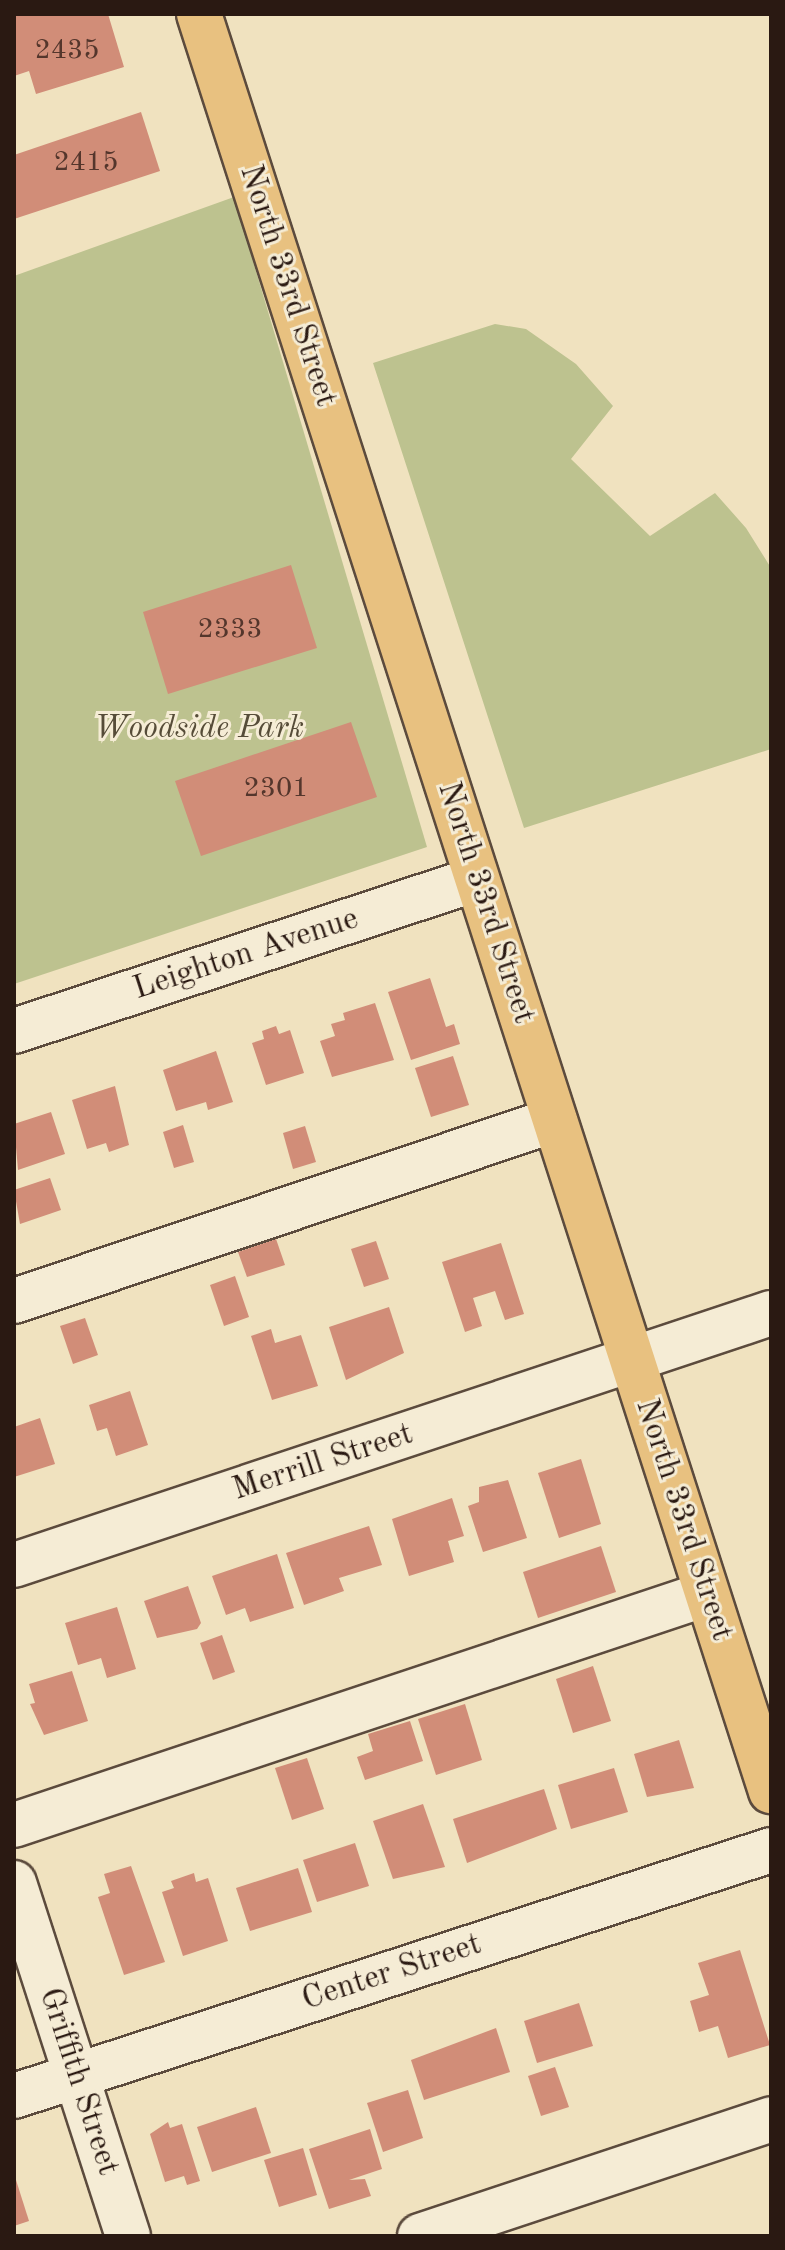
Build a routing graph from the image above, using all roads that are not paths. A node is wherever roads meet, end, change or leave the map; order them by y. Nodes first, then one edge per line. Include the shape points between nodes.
1 (199, 14) edge
2 (477, 879) junction
3 (14, 1031) edge
4 (554, 1120) junction
5 (14, 1301) edge
6 (771, 1313) edge
7 (631, 1360) junction
8 (14, 1565) edge
9 (706, 1594) junction
10 (771, 1791) edge
11 (14, 1825) edge
12 (771, 1850) edge
13 (14, 1883) edge
14 (76, 2076) junction
15 (14, 2096) edge
16 (771, 2119) edge
17 (128, 2236) edge
18 (420, 2236) edge

1 - 2 main road, North 33rd Street
2 - 3 street, Leighton Avenue
2 - 4 main road, North 33rd Street
4 - 5 street
4 - 7 main road, North 33rd Street
6 - 7 street, Merrill Street
7 - 8 street, Merrill Street
7 - 9 main road, North 33rd Street
9 - 10 main road, North 33rd Street
9 - 11 street
12 - 14 street, Center Street
13 - 14 street, Griffith Street
14 - 15 street, Center Street
14 - 17 street, Griffith Street
16 - 18 street

